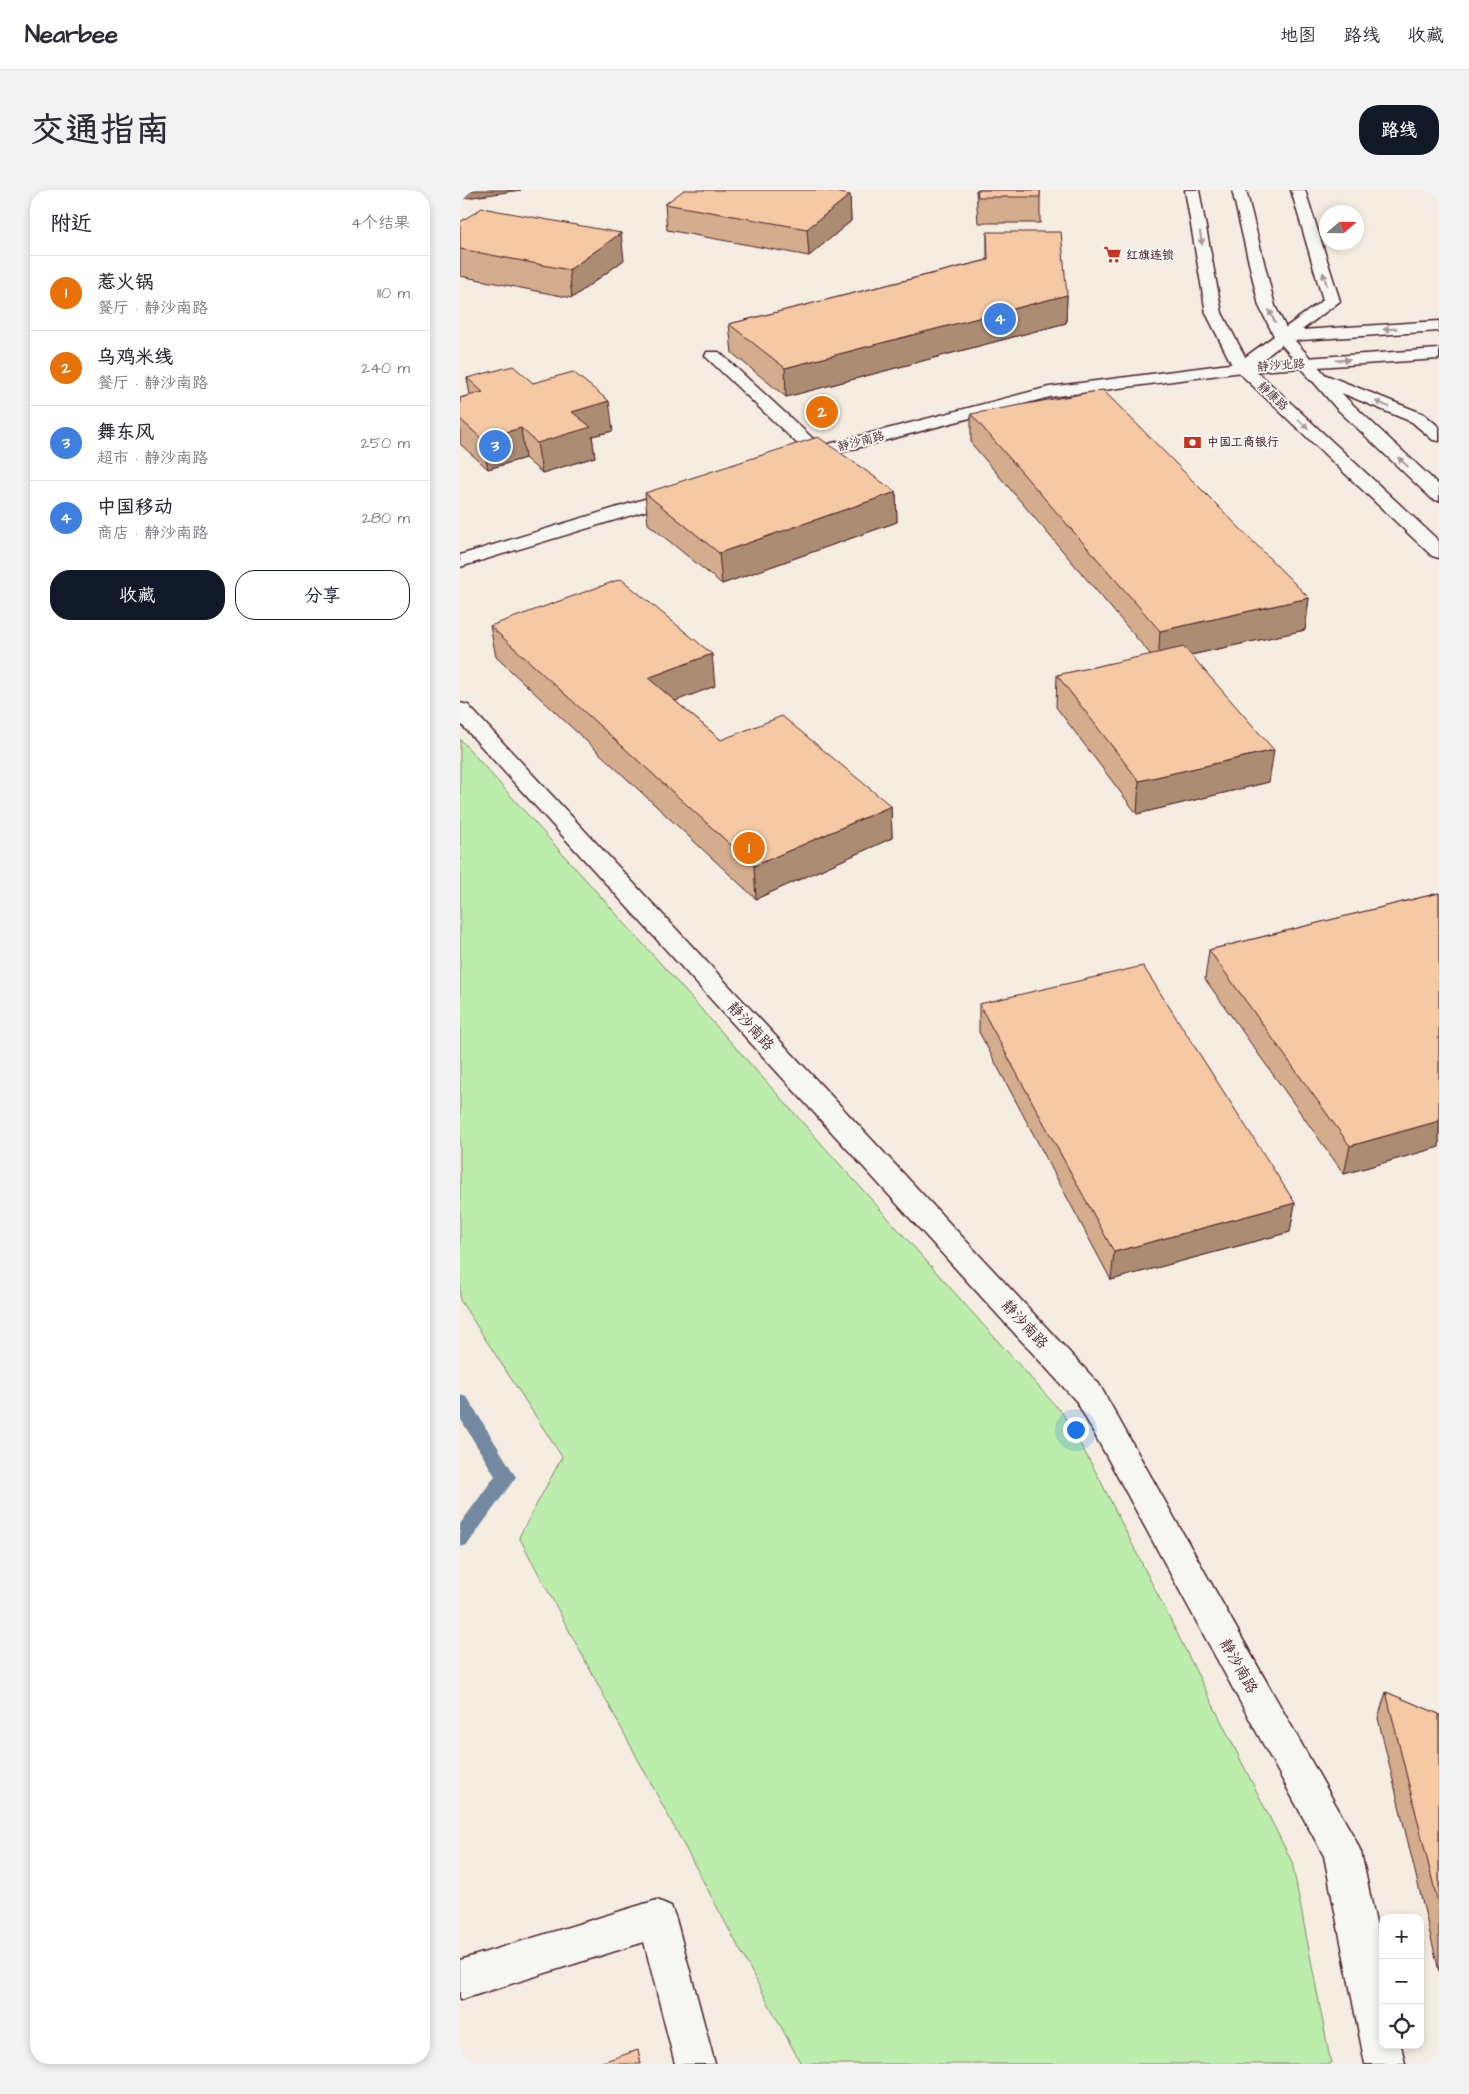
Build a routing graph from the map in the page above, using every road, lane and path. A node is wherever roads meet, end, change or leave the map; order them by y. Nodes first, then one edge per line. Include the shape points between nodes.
1 (1192, 190) edge
2 (1239, 190) edge
3 (1298, 190) edge
4 (1439, 326) edge
5 (1282, 336) junction
6 (1439, 354) edge
7 (714, 356) dead end
8 (1304, 363) junction
9 (1242, 367) junction
10 (1316, 376) junction
11 (1439, 436) edge
12 (817, 452) junction
13 (779, 464) edge
14 (695, 489) edge
15 (1439, 495) edge
16 (1439, 552) edge
17 (460, 561) edge
18 (460, 710) edge
19 (460, 1980) edge
20 (695, 2064) edge
21 (1385, 2064) edge

1 -> 9 street, 静康路 via 1214,313
5 -> 2 street via 1267,306
5 -> 3 street via 1332,301
4 -> 5 street, 静沙北路
5 - 8 street
5 - 9 street, 静沙北路
8 -> 6 street, 静沙北路
7 - 12 street
8 - 9 street, 静沙北路
8 - 10 street
9 - 12 street, 静沙南路 via 1049,392
9 -> 16 street, 静康路
11 -> 10 street via 1418,418
15 -> 10 street
12 - 13 street, 静沙南路
14 - 17 street
18 - 21 street, 静沙南路 via 1088,1393 1342,1852
19 - 20 street via 657,1919

